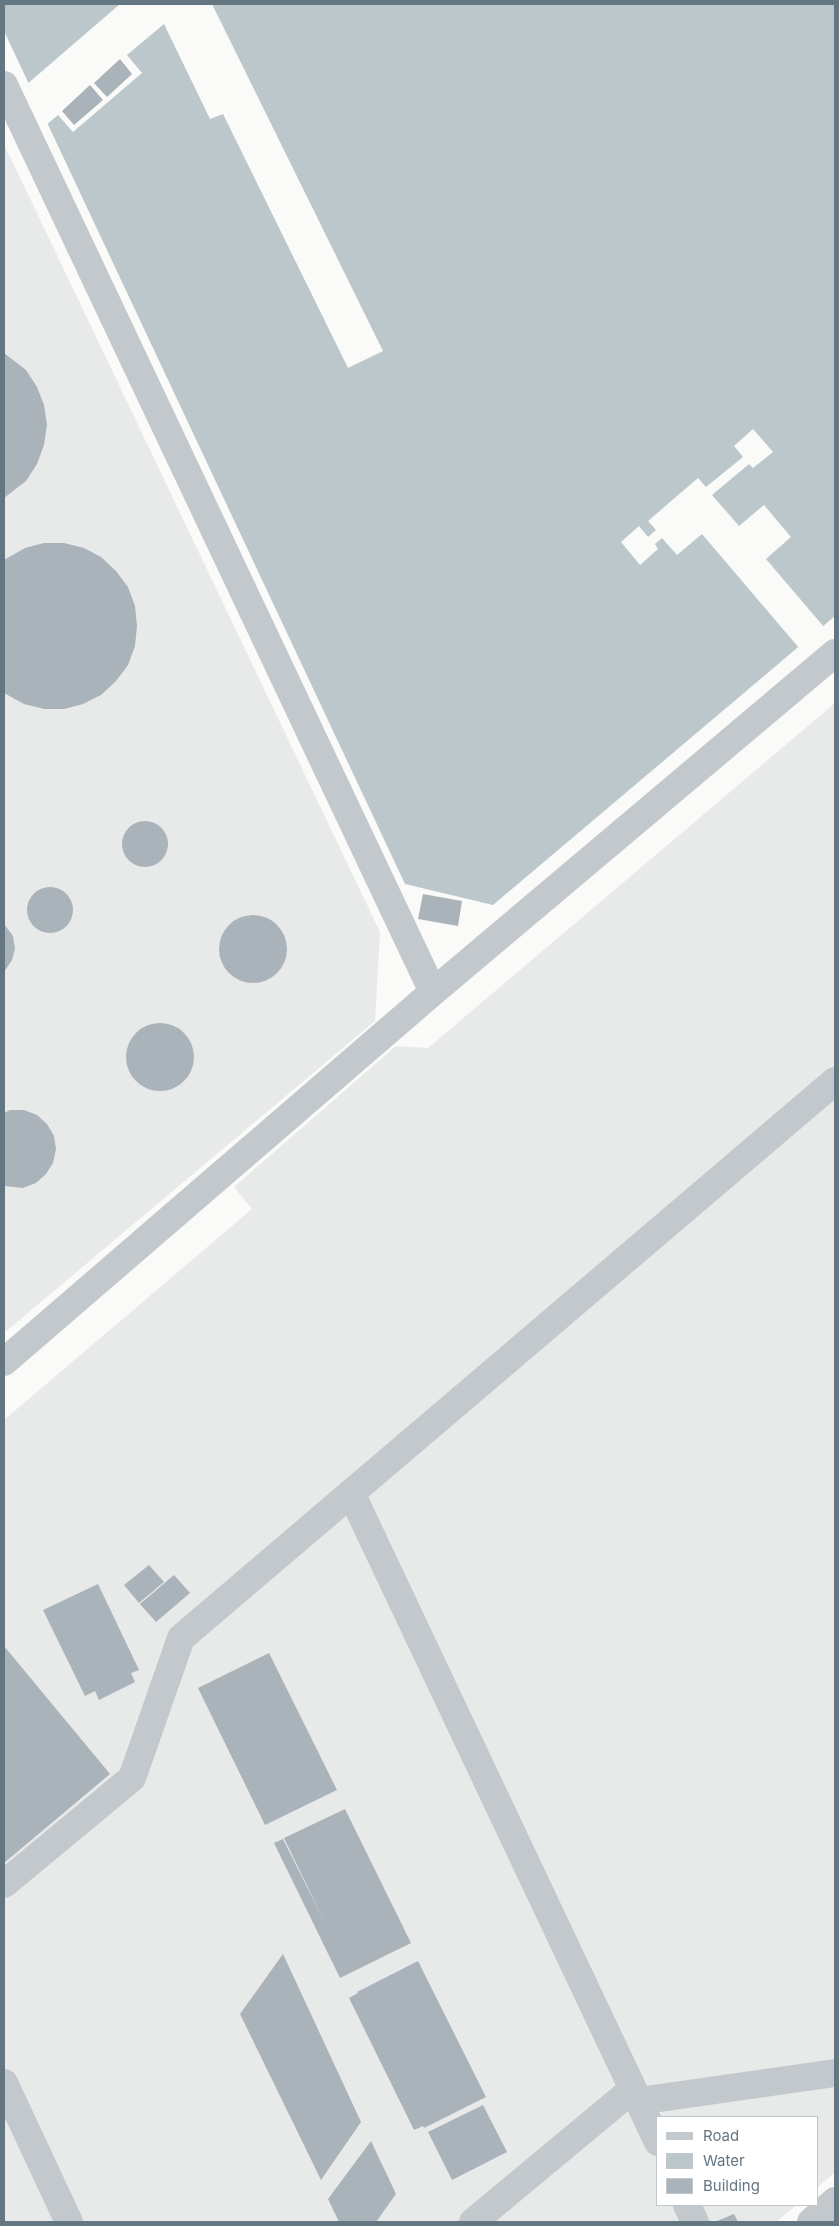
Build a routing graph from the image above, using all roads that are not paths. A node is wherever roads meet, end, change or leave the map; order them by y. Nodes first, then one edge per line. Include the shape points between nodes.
1 (4, 85) edge
2 (835, 653) edge
3 (433, 992) junction
4 (835, 1081) edge
5 (4, 1362) edge
6 (351, 1493) junction
7 (4, 1884) edge
8 (835, 2073) edge
9 (4, 2083) edge
10 (636, 2095) junction
11 (656, 2138) edge
12 (835, 2201) edge
13 (687, 2206) edge
14 (70, 2222) edge
15 (473, 2222) edge
16 (695, 2222) edge
17 (811, 2222) edge

1 - 3 street
2 - 3 street
3 - 5 street
4 - 6 street
6 - 7 street via 181,1638 132,1778
6 - 10 street
8 - 10 street
9 - 14 street
10 - 11 street
10 - 15 street
12 - 17 street
13 - 16 street

